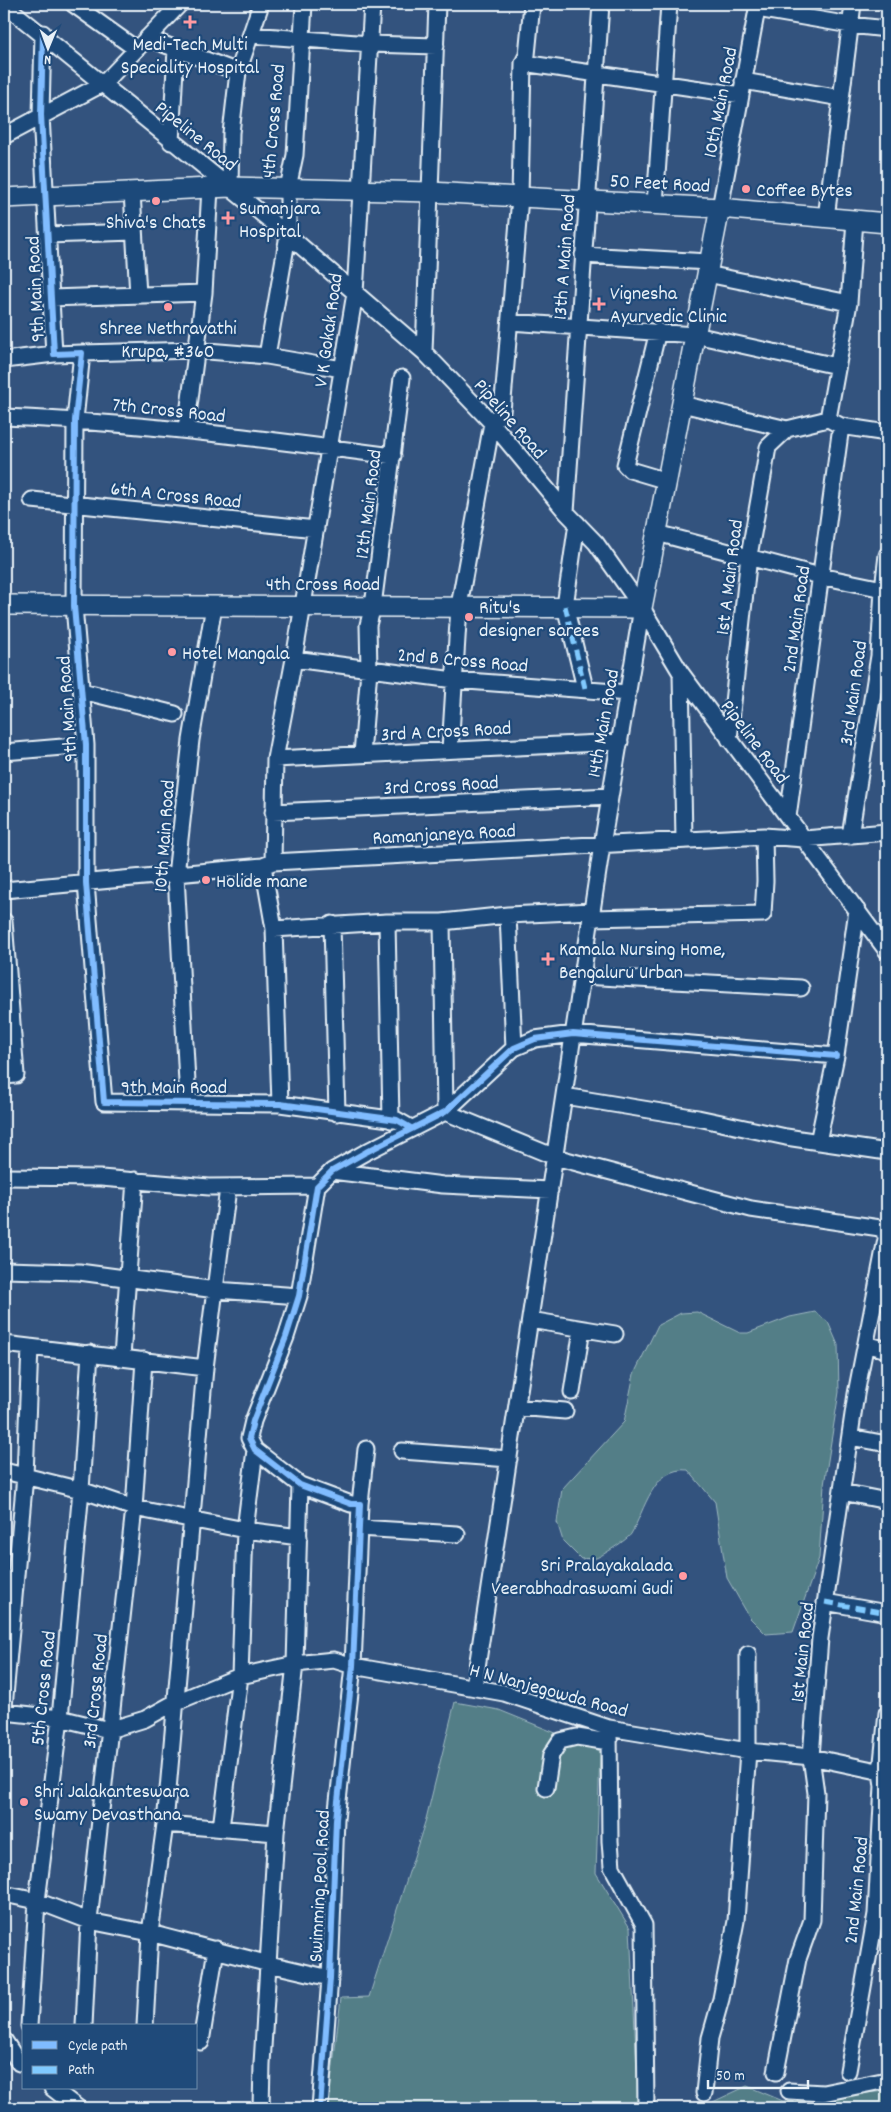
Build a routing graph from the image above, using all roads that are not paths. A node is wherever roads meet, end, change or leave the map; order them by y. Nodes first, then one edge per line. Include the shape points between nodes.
1 (4, 4) edge
2 (73, 4) edge
3 (180, 4) edge
4 (261, 4) edge
5 (304, 4) edge
6 (372, 4) edge
7 (437, 4) edge
8 (532, 4) edge
9 (601, 4) edge
10 (669, 4) edge
11 (853, 4) edge
12 (757, 6) edge
13 (850, 25) junction
14 (887, 29) edge
15 (43, 33) junction
16 (251, 35) junction
17 (147, 38) junction
18 (302, 39) junction
19 (370, 44) junction
20 (436, 46) junction
21 (136, 49) junction
22 (176, 49) junction
23 (523, 63) junction
24 (238, 72) junction
25 (596, 74) junction
26 (104, 83) junction
27 (663, 84) junction
28 (742, 88) junction
29 (841, 98) junction
30 (41, 115) junction
31 (4, 136) edge
32 (171, 142) junction
33 (230, 187) junction
34 (210, 188) junction
35 (288, 188) junction
36 (362, 190) junction
37 (132, 192) junction
38 (430, 192) junction
39 (45, 196) junction
40 (520, 197) junction
41 (4, 198) edge
42 (587, 200) junction
43 (654, 204) junction
44 (720, 208) junction
45 (826, 218) junction
46 (855, 220) junction
47 (887, 223) edge
48 (134, 232) junction
49 (47, 235) junction
50 (288, 235) junction
51 (583, 255) junction
52 (708, 268) junction
53 (355, 292) junction
54 (204, 293) junction
55 (138, 294) junction
56 (50, 298) junction
57 (849, 303) junction
58 (510, 322) junction
59 (578, 325) junction
60 (658, 331) junction
61 (695, 335) junction
62 (196, 350) junction
63 (424, 352) junction
64 (82, 353) junction
65 (54, 354) junction
66 (267, 356) junction
67 (4, 360) edge
68 (837, 366) junction
69 (342, 369) junction
70 (402, 378) dead end
71 (682, 404) junction
72 (4, 417) edge
73 (75, 420) junction
74 (492, 423) junction
75 (835, 423) junction
76 (787, 428) junction
77 (186, 429) junction
78 (887, 433) edge
79 (330, 447) junction
80 (393, 456) junction
81 (667, 481) junction
82 (32, 500) dead end
83 (73, 504) junction
84 (571, 517) junction
85 (316, 528) junction
86 (657, 533) junction
87 (887, 555) edge
88 (749, 556) junction
89 (820, 576) junction
90 (883, 589) junction
91 (4, 605) edge
92 (74, 606) junction
93 (214, 606) junction
94 (303, 606) junction
95 (373, 606) junction
96 (459, 606) junction
97 (565, 606) junction
98 (642, 608) junction
99 (883, 656) edge
100 (294, 659) junction
101 (369, 670) junction
102 (681, 673) junction
103 (454, 680) junction
104 (585, 688) junction
105 (82, 691) junction
106 (628, 693) junction
107 (176, 714) dead end
108 (729, 739) junction
109 (620, 742) junction
110 (86, 744) junction
111 (450, 750) junction
112 (4, 752) edge
113 (362, 754) junction
114 (275, 759) junction
115 (610, 796) junction
116 (273, 812) junction
117 (788, 817) junction
118 (887, 832) edge
119 (764, 836) junction
120 (850, 836) junction
121 (804, 839) junction
122 (684, 840) junction
123 (602, 845) junction
124 (268, 864) junction
125 (176, 875) junction
126 (86, 883) junction
127 (4, 890) edge
128 (856, 910) junction
129 (508, 915) junction
130 (592, 915) junction
131 (4, 921) edge
132 (387, 922) junction
133 (442, 922) junction
134 (332, 924) junction
135 (274, 928) junction
136 (887, 951) edge
137 (582, 976) junction
138 (801, 988) dead end
139 (573, 1034) junction
140 (514, 1048) junction
141 (836, 1056) junction
142 (10, 1075) edge
143 (564, 1096) junction
144 (188, 1102) junction
145 (280, 1104) junction
146 (445, 1112) junction
147 (338, 1113) junction
148 (391, 1120) junction
149 (411, 1128) junction
150 (818, 1142) junction
151 (887, 1152) edge
152 (555, 1157) junction
153 (332, 1171) junction
154 (4, 1177) edge
155 (135, 1180) junction
156 (316, 1186) junction
157 (228, 1188) junction
158 (550, 1190) junction
159 (887, 1235) edge
160 (4, 1270) edge
161 (128, 1278) junction
162 (216, 1290) junction
163 (299, 1296) junction
164 (530, 1320) junction
165 (582, 1329) junction
166 (614, 1334) dead end
167 (4, 1344) edge
168 (866, 1344) junction
169 (30, 1346) junction
170 (887, 1350) edge
171 (90, 1353) junction
172 (122, 1357) junction
173 (144, 1360) junction
174 (205, 1368) junction
175 (572, 1392) dead end
176 (517, 1406) junction
177 (566, 1411) dead end
178 (850, 1437) junction
179 (887, 1444) edge
180 (366, 1449) dead end
181 (255, 1450) junction
182 (402, 1451) dead end
183 (509, 1459) junction
184 (4, 1471) edge
185 (25, 1476) junction
186 (300, 1484) junction
187 (81, 1490) junction
188 (842, 1492) junction
189 (887, 1501) edge
190 (360, 1504) junction
191 (134, 1508) junction
192 (190, 1520) junction
193 (359, 1528) junction
194 (245, 1530) junction
195 (457, 1534) dead end
196 (299, 1537) junction
197 (826, 1602) junction
198 (887, 1613) edge
199 (748, 1654) dead end
200 (295, 1664) junction
201 (353, 1666) junction
202 (240, 1676) junction
203 (474, 1687) junction
204 (174, 1704) junction
205 (4, 1707) edge
206 (4, 1712) edge
207 (887, 1713) edge
208 (60, 1718) junction
209 (109, 1730) junction
210 (609, 1735) junction
211 (748, 1751) junction
212 (811, 1757) junction
213 (884, 1772) edge
214 (546, 1788) dead end
215 (165, 1824) junction
216 (221, 1828) junction
217 (276, 1833) junction
218 (4, 1894) edge
219 (37, 1901) junction
220 (89, 1921) junction
221 (150, 1933) junction
222 (216, 1949) junction
223 (269, 1964) junction
224 (330, 1978) junction
225 (30, 2024) edge
226 (84, 2024) edge
227 (145, 2024) edge
228 (4, 2040) edge
229 (201, 2042) dead end
230 (22, 2060) edge
231 (848, 2071) dead end
232 (776, 2072) dead end
233 (887, 2080) edge
234 (55, 2090) edge
235 (789, 2091) dead end
236 (704, 2093) dead end
237 (78, 2108) edge
238 (261, 2108) edge
239 (320, 2108) edge
240 (646, 2108) edge

1 - 15 street, Pipeline Road
2 - 21 street
3 - 17 street
4 - 16 street
5 - 18 street, 4th Cross Road
6 - 19 street, V K Gokak Road
7 - 20 street
8 - 23 street via 528,55
9 - 25 street, 13th A Main Road
10 - 27 street
11 - 13 street
12 - 13 street
12 - 28 street, 10th Main Road
13 - 14 street
13 - 29 street
15 - 26 street, Pipeline Road
15 - 30 street, 9th Main Road
16 - 18 street
16 - 24 street
17 - 21 street
17 - 22 street
18 - 19 street
18 - 35 street, 4th Cross Road via 295,156
19 - 20 street
19 - 36 street, V K Gokak Road
20 - 38 street
21 - 26 street
22 - 24 street
22 - 32 street
23 - 25 street
23 - 40 street
24 - 33 street via 231,133
25 - 27 street
25 - 42 street, 13th A Main Road
26 - 30 street
26 - 32 street, Pipeline Road
27 - 28 street
27 - 43 street
28 - 29 street
28 - 44 street, 10th Main Road
29 - 45 street
30 - 31 street
30 - 39 street, 9th Main Road
32 - 33 street, Pipeline Road
33 - 34 main road, 50 Feet Road
33 - 35 main road, 50 Feet Road
33 - 50 street, Pipeline Road
34 - 37 main road, 50 Feet Road
34 - 54 street
35 - 36 main road, 50 Feet Road
35 - 50 street, 4th Cross Road
36 - 38 main road, 50 Feet Road
36 - 53 street, V K Gokak Road
37 - 39 main road, 50 Feet Road
37 - 48 street
38 - 40 main road, 50 Feet Road
38 - 63 street
39 - 41 main road, 50 Feet Road
39 - 49 street, 9th Main Road
40 - 42 main road, 50 Feet Road
40 - 58 street
42 - 43 main road, 50 Feet Road
42 - 51 street, 13th A Main Road
43 - 44 main road, 50 Feet Road
44 - 45 main road, 50 Feet Road
44 - 52 main road
45 - 46 main road, 50 Feet Road
46 - 47 main road, 50 Feet Road
46 - 57 street, 2nd Main Road
48 - 49 street
48 - 55 street
49 - 56 street, 9th Main Road
50 - 53 street, Pipeline Road
50 - 66 street, 4th Cross Road
51 - 52 street
51 - 59 street, 13th A Main Road
52 - 57 street
52 - 61 main road
53 - 63 street, Pipeline Road
53 - 69 street, V K Gokak Road
54 - 55 street
54 - 62 street
55 - 56 street
56 - 65 street, 9th Main Road
57 - 68 street, 2nd Main Road
58 - 59 street
58 - 74 street via 502,412
59 - 60 street
59 - 84 street, 13th A Main Road
60 - 61 street
60 - 81 street via 625,465 630,470
61 - 68 street
61 - 71 main road
62 - 64 street
62 - 66 street
62 - 77 street
63 - 74 street, Pipeline Road
64 - 65 street, 9th Main Road
64 - 73 street, 9th Main Road
65 - 67 street
66 - 69 street
68 - 75 street, 2nd Main Road
69 - 79 street, V K Gokak Road
70 - 80 street, 12th Main Road
71 - 76 street
71 - 81 main road
72 - 73 street, 7th Cross Road
73 - 77 street, 7th Cross Road
73 - 83 street, 9th Main Road
74 - 84 street, Pipeline Road
74 - 96 street
75 - 76 street
75 - 78 street
75 - 89 street, 2nd Main Road
76 - 88 street, 1st A Main Road via 768,447
77 - 79 street, 7th Cross Road
79 - 80 street, 7th Cross Road
79 - 85 street, V K Gokak Road
80 - 95 street, 12th Main Road
81 - 86 main road
82 - 83 street, 6th A Cross Road
83 - 85 street, 6th A Cross Road
83 - 92 street, 9th Main Road
84 - 97 street, 13th A Main Road
84 - 98 street, Pipeline Road via 596,543
85 - 94 street, V K Gokak Road
86 - 88 street
86 - 98 main road
87 - 90 street, 3rd Main Road
88 - 89 street
88 - 108 street, 1st A Main Road
89 - 90 street
89 - 117 street, 2nd Main Road
90 - 99 street, 3rd Main Road
91 - 92 main road, 4th Cross Road
92 - 93 main road, 4th Cross Road
92 - 105 street, 9th Main Road
93 - 94 main road, 4th Cross Road
93 - 125 street, 10th Main Road via 191,740
94 - 95 main road, 4th Cross Road
94 - 100 street, V K Gokak Road
95 - 96 main road, 4th Cross Road
95 - 101 street, 12th Main Road via 368,626
96 - 97 main road, 4th Cross Road
96 - 103 street
97 - 98 main road, 4th Cross Road
97 - 104 street
98 - 102 street, Pipeline Road
98 - 106 street, 14th Main Road
99 - 120 street, 3rd Main Road
100 - 101 street, 2nd B Cross Road
100 - 114 street, V K Gokak Road
101 - 103 street, 2nd B Cross Road
101 - 113 street, 12th Main Road
102 - 108 street, Pipeline Road
102 - 122 street
103 - 104 street, 2nd B Cross Road
103 - 111 street
104 - 106 street, 2nd B Cross Road
105 - 107 street
105 - 110 street, 9th Main Road
106 - 109 street, 14th Main Road
108 - 117 street, Pipeline Road
109 - 111 street, 3rd A Cross Road
109 - 115 street, 14th Main Road
110 - 112 street
110 - 126 street, 9th Main Road
111 - 113 street, 3rd A Cross Road
113 - 114 street, 3rd A Cross Road
114 - 116 street, V K Gokak Road
115 - 116 street, 3rd Cross Road
115 - 123 street, 14th Main Road
116 - 124 street, V K Gokak Road
117 - 121 street, Pipeline Road
118 - 120 street, Ramanjaneya Road
119 - 121 street, Ramanjaneya Road
119 - 122 street, Ramanjaneya Road
119 - 130 street via 763,914
120 - 121 street, Ramanjaneya Road
121 - 128 street, Pipeline Road
122 - 123 street, Ramanjaneya Road
123 - 124 street, Ramanjaneya Road
123 - 130 street, 14th Main Road
124 - 125 street, Ramanjaneya Road
124 - 135 street, V K Gokak Road
125 - 126 street, Ramanjaneya Road
125 - 144 street, 10th Main Road
126 - 127 street, Ramanjaneya Road
126 - 144 street, 9th Main Road via 104,1102
128 - 136 street, Pipeline Road
128 - 141 street
129 - 130 street
129 - 133 street
129 - 140 street
130 - 137 street, 14th Main Road
131 - 142 street
132 - 133 street
132 - 134 street
132 - 148 street
133 - 146 street
134 - 135 street
134 - 147 street
135 - 145 street, V K Gokak Road
137 - 138 street
137 - 139 street, 14th Main Road
139 - 140 street via 535,1039
139 - 141 street
139 - 143 street, 14th Main Road
140 - 146 street
141 - 150 street
143 - 150 street
143 - 152 street, 14th Main Road
144 - 145 street, 9th Main Road
145 - 147 street, 9th Main Road
146 - 149 street
146 - 152 street
147 - 148 street, 9th Main Road
148 - 149 street, 9th Main Road
149 - 153 street
150 - 151 street
152 - 158 street, 14th Main Road
152 - 159 street via 751,1209 880,1228
153 - 156 street
153 - 158 street via 443,1185
154 - 155 street
155 - 157 street
155 - 161 street
156 - 157 street
156 - 163 street
157 - 162 street
158 - 164 street, 14th Main Road
159 - 168 street, 1st Main Road
160 - 161 street via 79,1272
161 - 162 street
161 - 172 street
162 - 163 street
162 - 174 street
163 - 181 street via 253,1422 249,1438
164 - 165 street
164 - 176 street, 14th Main Road
165 - 166 street
165 - 175 street
167 - 169 street
168 - 170 street
168 - 178 street, 1st Main Road
169 - 171 street
169 - 185 street
171 - 172 street
171 - 187 street, 5th Cross Road
172 - 173 street
173 - 174 street
173 - 191 street, 3rd Cross Road
174 - 192 street
176 - 177 street
176 - 183 street, 14th Main Road
178 - 179 street
178 - 188 street, 1st Main Road
180 - 190 street, Swimming Pool Road
181 - 186 street
181 - 194 street
182 - 183 street
183 - 203 street, 14th Main Road
184 - 185 street
185 - 187 street
185 - 205 street
186 - 190 street via 351,1504
186 - 196 street
187 - 191 street
187 - 208 street, 5th Cross Road
188 - 189 street
188 - 197 street, 1st Main Road
190 - 193 street, Swimming Pool Road
191 - 192 street
191 - 209 street, 3rd Cross Road
192 - 194 street
192 - 204 street
193 - 195 street
193 - 201 street, Swimming Pool Road
194 - 196 street
194 - 202 street
196 - 200 street
197 - 198 street
197 - 212 street, 1st Main Road via 820,1638
199 - 211 street
200 - 201 street, H N Nanjegowda Road via 334,1660
200 - 202 street, H N Nanjegowda Road
200 - 217 street
201 - 203 street, H N Nanjegowda Road
201 - 224 street, Swimming Pool Road via 336,1819
202 - 204 street, H N Nanjegowda Road
202 - 216 street
203 - 210 street, H N Nanjegowda Road via 504,1693
204 - 209 street, H N Nanjegowda Road
204 - 215 street
206 - 208 street
207 - 213 street, 2nd Main Road
208 - 209 street
208 - 219 street, 5th Cross Road
209 - 220 street, 3rd Cross Road
210 - 211 street, H N Nanjegowda Road
210 - 214 street via 577,1736 560,1741 551,1755
210 - 240 street via 612,1867 644,1925
211 - 212 street, H N Nanjegowda Road
211 - 236 street via 736,1921 710,2038
212 - 213 street, H N Nanjegowda Road
212 - 232 street, 1st Main Road via 816,1793 812,1920 798,1959
213 - 231 street, 2nd Main Road via 876,1914
215 - 216 street
215 - 221 street
216 - 217 street
217 - 223 street
218 - 219 street
219 - 220 street
219 - 225 street, 5th Cross Road
220 - 221 street
220 - 226 street, 3rd Cross Road
221 - 222 street
221 - 227 street
222 - 223 street
222 - 229 street
223 - 224 street
223 - 238 street
224 - 239 street, Swimming Pool Road
228 - 230 street
233 - 235 street via 822,2093
234 - 237 street

